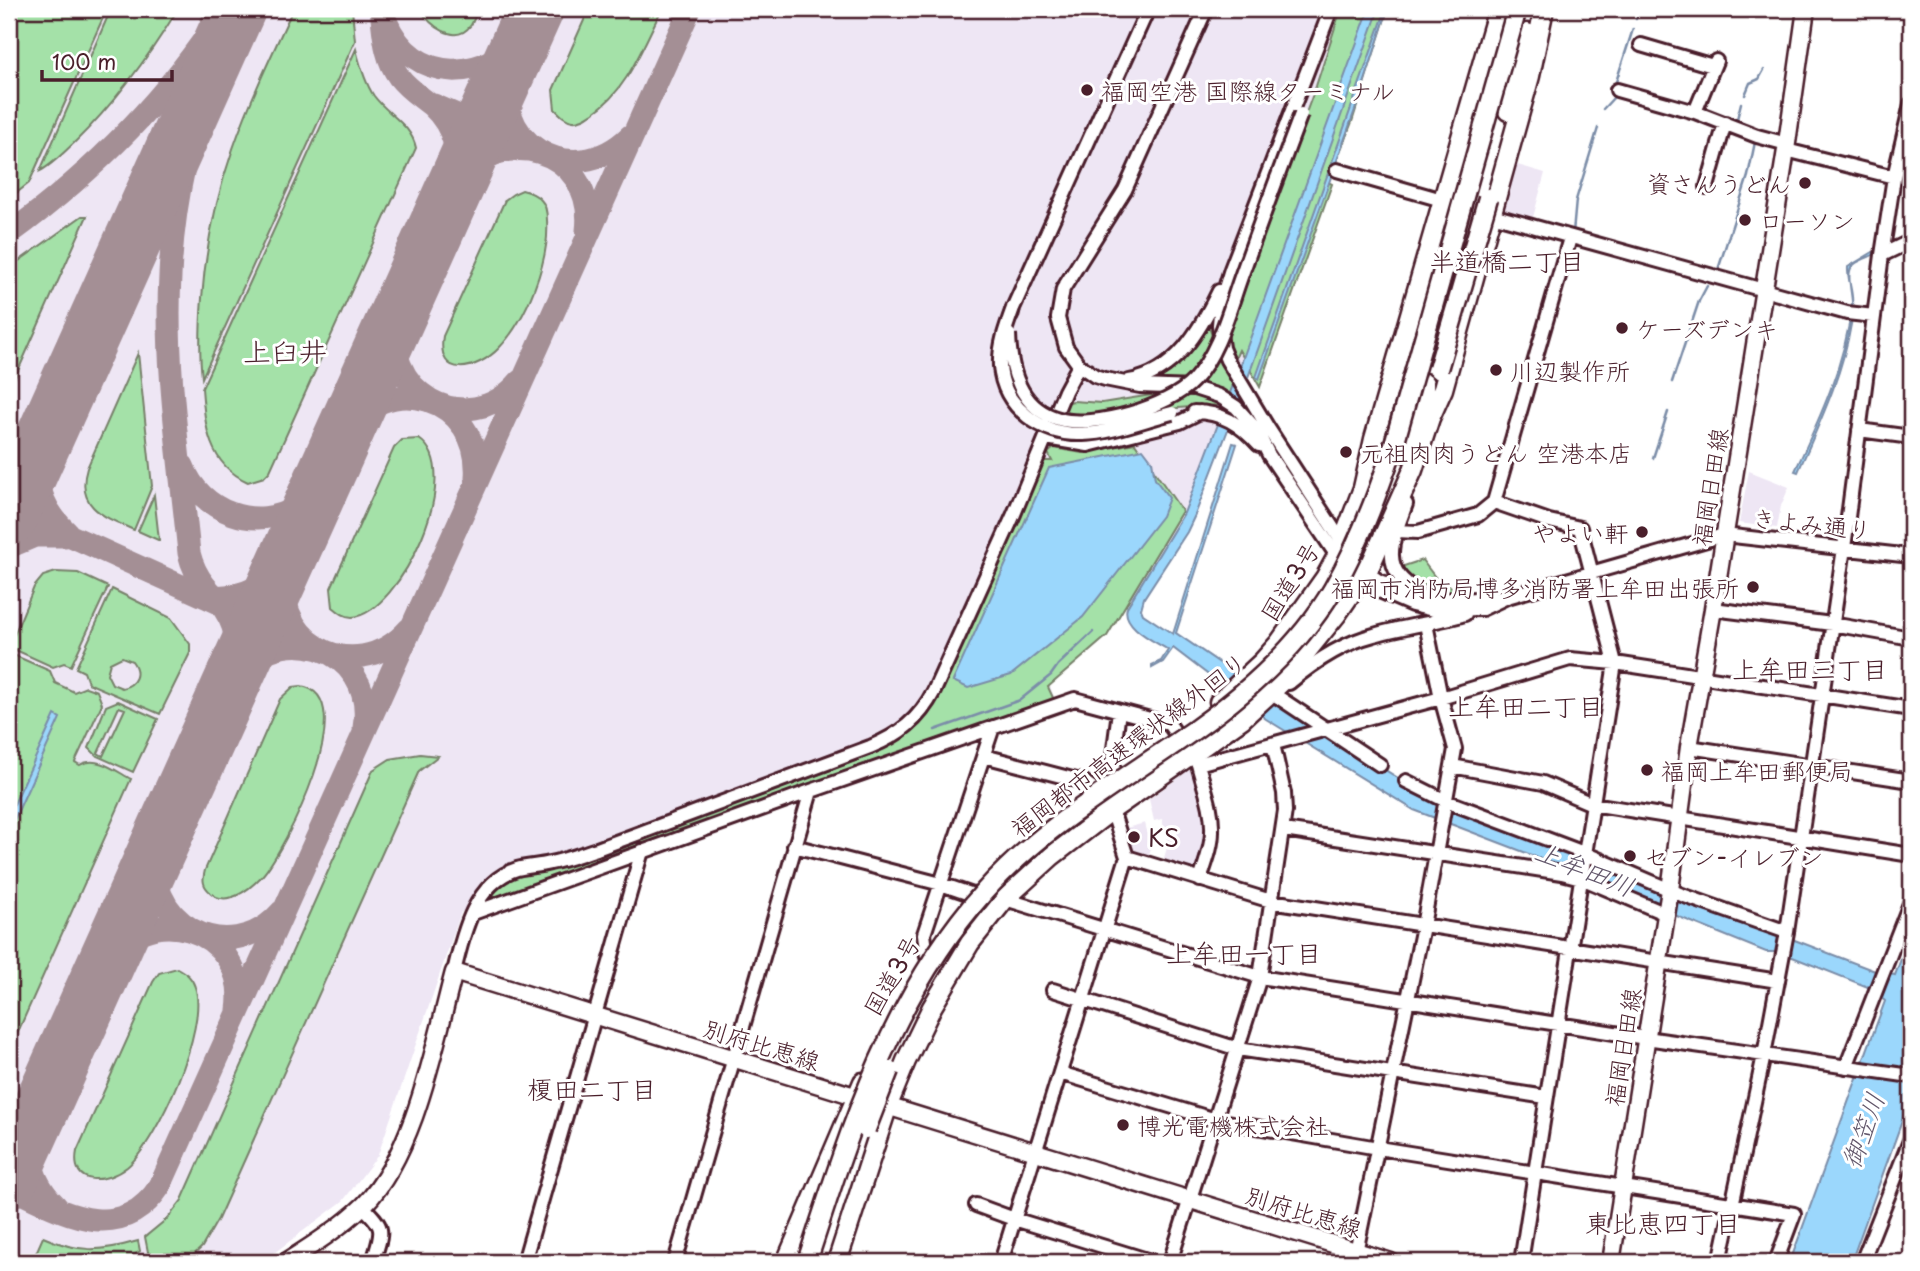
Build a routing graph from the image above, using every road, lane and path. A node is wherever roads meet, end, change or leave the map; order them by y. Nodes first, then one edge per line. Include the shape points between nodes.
1 (1148, 9) edge
2 (1206, 9) edge
3 (1331, 9) edge
4 (1531, 9) edge
5 (1544, 9) edge
6 (1806, 9) edge
7 (1507, 11) edge
8 (1324, 28) junction
9 (1641, 45) dead end
10 (1617, 90) dead end
11 (1911, 110) edge
12 (1695, 112) junction
13 (1725, 123) junction
14 (1786, 147) junction
15 (1337, 170) dead end
16 (1894, 177) junction
17 (1707, 187) dead end
18 (1442, 200) junction
19 (1492, 215) junction
20 (1570, 238) junction
21 (1911, 241) edge
22 (1882, 255) junction
23 (1231, 270) junction
24 (1762, 290) junction
25 (1013, 308) junction
26 (1874, 316) junction
27 (1079, 365) junction
28 (1115, 382) junction
29 (1418, 382) junction
30 (1430, 410) junction
31 (1200, 412) junction
32 (1858, 430) junction
33 (1911, 437) edge
34 (1046, 438) junction
35 (1394, 444) junction
36 (1269, 455) junction
37 (1413, 470) junction
38 (1363, 488) junction
39 (1494, 502) junction
40 (1396, 531) junction
41 (1724, 535) junction
42 (1844, 548) junction
43 (1339, 549) junction
44 (1911, 556) edge
45 (1591, 573) junction
46 (1363, 577) junction
47 (1416, 597) junction
48 (1507, 597) junction
49 (1482, 609) junction
50 (1713, 609) junction
51 (1426, 624) junction
52 (1832, 624) junction
53 (1911, 638) edge
54 (1615, 663) junction
55 (1701, 677) junction
56 (1272, 696) junction
57 (1821, 696) junction
58 (1441, 698) junction
59 (1911, 709) edge
60 (1119, 711) junction
61 (993, 727) junction
62 (1322, 731) junction
63 (1176, 734) junction
64 (1273, 744) junction
65 (1689, 747) junction
66 (984, 756) junction
67 (1194, 760) junction
68 (1380, 765) dead end
69 (1452, 766) junction
70 (1811, 767) junction
71 (1117, 776) junction
72 (1406, 781) dead end
73 (1911, 781) edge
74 (1094, 790) junction
75 (811, 791) junction
76 (1446, 802) junction
77 (1592, 804) junction
78 (1112, 810) junction
79 (1680, 820) junction
80 (1284, 830) junction
81 (1802, 838) junction
82 (794, 846) junction
83 (642, 851) junction
84 (1436, 855) junction
85 (1584, 855) junction
86 (1911, 855) edge
87 (1127, 857) junction
88 (1581, 875) junction
89 (1200, 880) junction
90 (941, 884) junction
91 (1669, 891) junction
92 (973, 895) junction
93 (1005, 899) junction
94 (1271, 901) junction
95 (1911, 901) edge
96 (474, 911) junction
97 (1666, 911) junction
98 (1423, 926) junction
99 (1105, 928) junction
100 (1787, 934) junction
101 (1570, 949) junction
102 (927, 957) junction
103 (1658, 962) junction
104 (454, 972) junction
105 (1260, 976) junction
106 (1778, 981) junction
107 (1053, 990) dead end
108 (1082, 999) junction
109 (1408, 1000) junction
110 (595, 1015) junction
111 (1558, 1023) junction
112 (1646, 1038) junction
113 (1238, 1049) junction
114 (1764, 1055) junction
115 (734, 1059) junction
116 (1848, 1067) junction
117 (1060, 1073) junction
118 (1393, 1073) junction
119 (1911, 1076) edge
120 (856, 1096) junction
121 (1546, 1097) junction
122 (888, 1105) junction
123 (1216, 1120) junction
124 (1911, 1138) edge
125 (1378, 1148) junction
126 (1035, 1151) junction
127 (1535, 1172) junction
128 (861, 1186) junction
129 (1623, 1186) junction
130 (1189, 1199) junction
131 (1733, 1204) junction
132 (976, 1205) dead end
133 (362, 1206) junction
134 (1014, 1219) junction
135 (1355, 1257) edge
136 (794, 1260) edge
137 (286, 1262) edge
138 (373, 1262) edge
139 (524, 1262) edge
140 (675, 1262) edge
141 (820, 1262) edge
142 (825, 1262) edge
143 (837, 1262) edge
144 (1001, 1262) edge
145 (1154, 1262) edge
146 (1170, 1262) edge
147 (1391, 1262) edge
148 (1521, 1262) edge
149 (1611, 1262) edge
150 (1720, 1262) edge
151 (1776, 1262) edge
152 (1862, 1262) edge

1 - 25 street
2 - 27 street via 1125,190 1063,289 1059,328
3 - 8 street
4 - 29 highway
4 - 30 highway, bridge via 1488,198
5 - 19 highway, 国道3号
6 - 14 main road, 福岡日田線
7 - 18 highway, 国道3号
7 - 29 highway, 福岡都市高速環状線外回り, bridge
7 - 35 highway via 1493,40 1460,153 1458,186
8 - 23 street
8 - 25 street, bridge via 1301,114 1220,334 1202,371 1180,393 1153,407 1089,421 1043,413 1016,380 1010,360
9 - 12 street via 1715,63
10 - 12 street
11 - 16 street
12 - 13 street
13 - 14 street
13 - 17 street
14 - 16 street
14 - 24 main road, 福岡日田線
15 - 18 street
16 - 22 street
18 - 38 highway, 国道3号
19 - 20 street
19 - 30 highway, 国道3号 via 1443,389
20 - 24 street
20 - 39 street
21 - 22 street
22 - 26 street
23 - 28 street via 1205,319 1175,358 1141,379
23 - 43 street via 1219,326 1222,348
24 - 26 street
24 - 41 main road, 福岡日田線
25 - 31 street, bridge via 1000,367 1010,396 1028,417 1054,431 1082,434 1172,413
26 - 32 street
27 - 28 street
27 - 34 street
28 - 36 street via 1194,388 1219,396 1242,412
29 - 35 highway, 福岡都市高速環状線外回り, bridge
30 - 37 highway, 国道3号
31 - 34 street via 1180,422 1088,445
31 - 36 street via 1239,425
32 - 33 street
32 - 42 street
34 - 96 street via 927,704 910,725 870,747 578,856 515,870 484,892
35 - 38 highway
35 - 136 highway, 福岡都市高速環状線外回り, bridge via 1353,551 1325,601 1291,646 1212,718 1039,840 950,932 916,986 882,1057
35 - 141 highway, bridge via 1390,497 1364,555 1328,618 1300,653 1247,705 1046,849 993,899 960,939 926,993 892,1062
36 - 43 street
37 - 40 street
37 - 46 highway, 国道3号
38 - 43 highway, 国道3号
39 - 40 street via 1478,515 1418,532
39 - 45 street via 1580,528
40 - 47 street via 1391,552 1394,565 1402,579 1417,590
41 - 42 street, きよみ通り
41 - 45 street, きよみ通り
41 - 50 main road, 福岡日田線
42 - 44 street, きよみ通り
42 - 52 street
43 - 46 street
43 - 63 highway, 国道3号 via 1292,627 1246,678
45 - 48 street, きよみ通り
45 - 54 street
46 - 47 street, きよみ通り
46 - 49 street, きよみ通り via 1412,606
46 - 56 highway, 国道3号
47 - 48 street, きよみ通り
48 - 49 street, きよみ通り
49 - 51 street
50 - 52 street
50 - 55 main road, 福岡日田線
51 - 56 street via 1344,646
51 - 58 street
52 - 53 street
52 - 57 street
54 - 55 street
54 - 58 street via 1570,659
54 - 77 street
55 - 57 street
55 - 65 main road, 福岡日田線
56 - 62 street
56 - 67 highway, 国道3号
57 - 59 street
57 - 70 street
58 - 62 street
58 - 69 street via 1455,749
60 - 61 street via 1075,699
60 - 63 street via 1169,724
60 - 71 street via 1112,764
61 - 66 street
61 - 75 street
62 - 64 street
62 - 68 street
63 - 71 highway, 国道3号
64 - 67 street
64 - 80 street via 1284,793
65 - 70 street
65 - 79 main road, 福岡日田線
66 - 74 street via 1084,782
66 - 90 street
67 - 78 highway, 国道3号
67 - 89 street via 1212,831
69 - 76 street
69 - 77 street via 1543,783
70 - 73 street
70 - 81 street
71 - 74 highway, 国道3号
72 - 76 street
74 - 92 highway, 国道3号 via 1037,834
75 - 82 street
75 - 83 street
76 - 84 street
76 - 85 street
77 - 79 street
77 - 85 street
78 - 87 street
78 - 93 highway, 国道3号
79 - 81 street
79 - 91 main road, 福岡日田線
80 - 84 street
80 - 94 street
81 - 86 street
81 - 100 street
82 - 90 street
82 - 115 street
83 - 96 street
83 - 110 street
84 - 88 street
84 - 98 street
85 - 88 street
85 - 91 street
87 - 89 street
87 - 99 street
88 - 97 street
88 - 101 street
89 - 94 street
90 - 92 street
90 - 102 street via 924,934
91 - 97 main road, 福岡日田線
91 - 100 street
92 - 102 highway, 国道3号
93 - 99 street
93 - 122 highway, 国道3号 via 944,985
94 - 98 street
94 - 105 street
95 - 116 street
96 - 104 street
97 - 103 main road, 福岡日田線
98 - 101 street
98 - 109 street
99 - 105 street
99 - 108 street
100 - 106 street
101 - 103 street
101 - 111 street
102 - 120 highway, 国道3号
103 - 106 street
103 - 112 main road, 福岡日田線
104 - 110 main road, 別府比恵線
104 - 133 main road via 426,1077 396,1160
105 - 109 street
105 - 113 street
106 - 114 street
107 - 108 street
108 - 113 street
108 - 117 street
109 - 111 street
109 - 118 street
110 - 115 main road, 別府比恵線
110 - 139 street
111 - 112 street
111 - 121 street
112 - 114 street
112 - 129 main road, 福岡日田線
113 - 118 street
113 - 123 street
114 - 116 street
114 - 131 street
115 - 120 main road, 別府比恵線
115 - 140 street
116 - 119 street
117 - 123 street
117 - 126 street
118 - 121 street
118 - 125 street
120 - 122 main road, 別府比恵線
120 - 136 highway, 国道3号 via 812,1198
121 - 127 street
122 - 126 main road, 別府比恵線
122 - 128 highway, 国道3号
123 - 125 street
123 - 130 street
124 - 152 street
125 - 127 street
125 - 135 street
126 - 130 main road, 別府比恵線
126 - 134 street
127 - 129 street
127 - 148 street
128 - 142 highway
128 - 143 highway, 国道3号
129 - 131 street
129 - 149 main road, 福岡日田線
130 - 135 main road, 別府比恵線
130 - 146 street
131 - 150 street
131 - 151 street via 1794,1214
132 - 134 street
133 - 137 main road
133 - 138 street via 381,1231
134 - 144 street
134 - 145 street
135 - 147 main road, 別府比恵線

